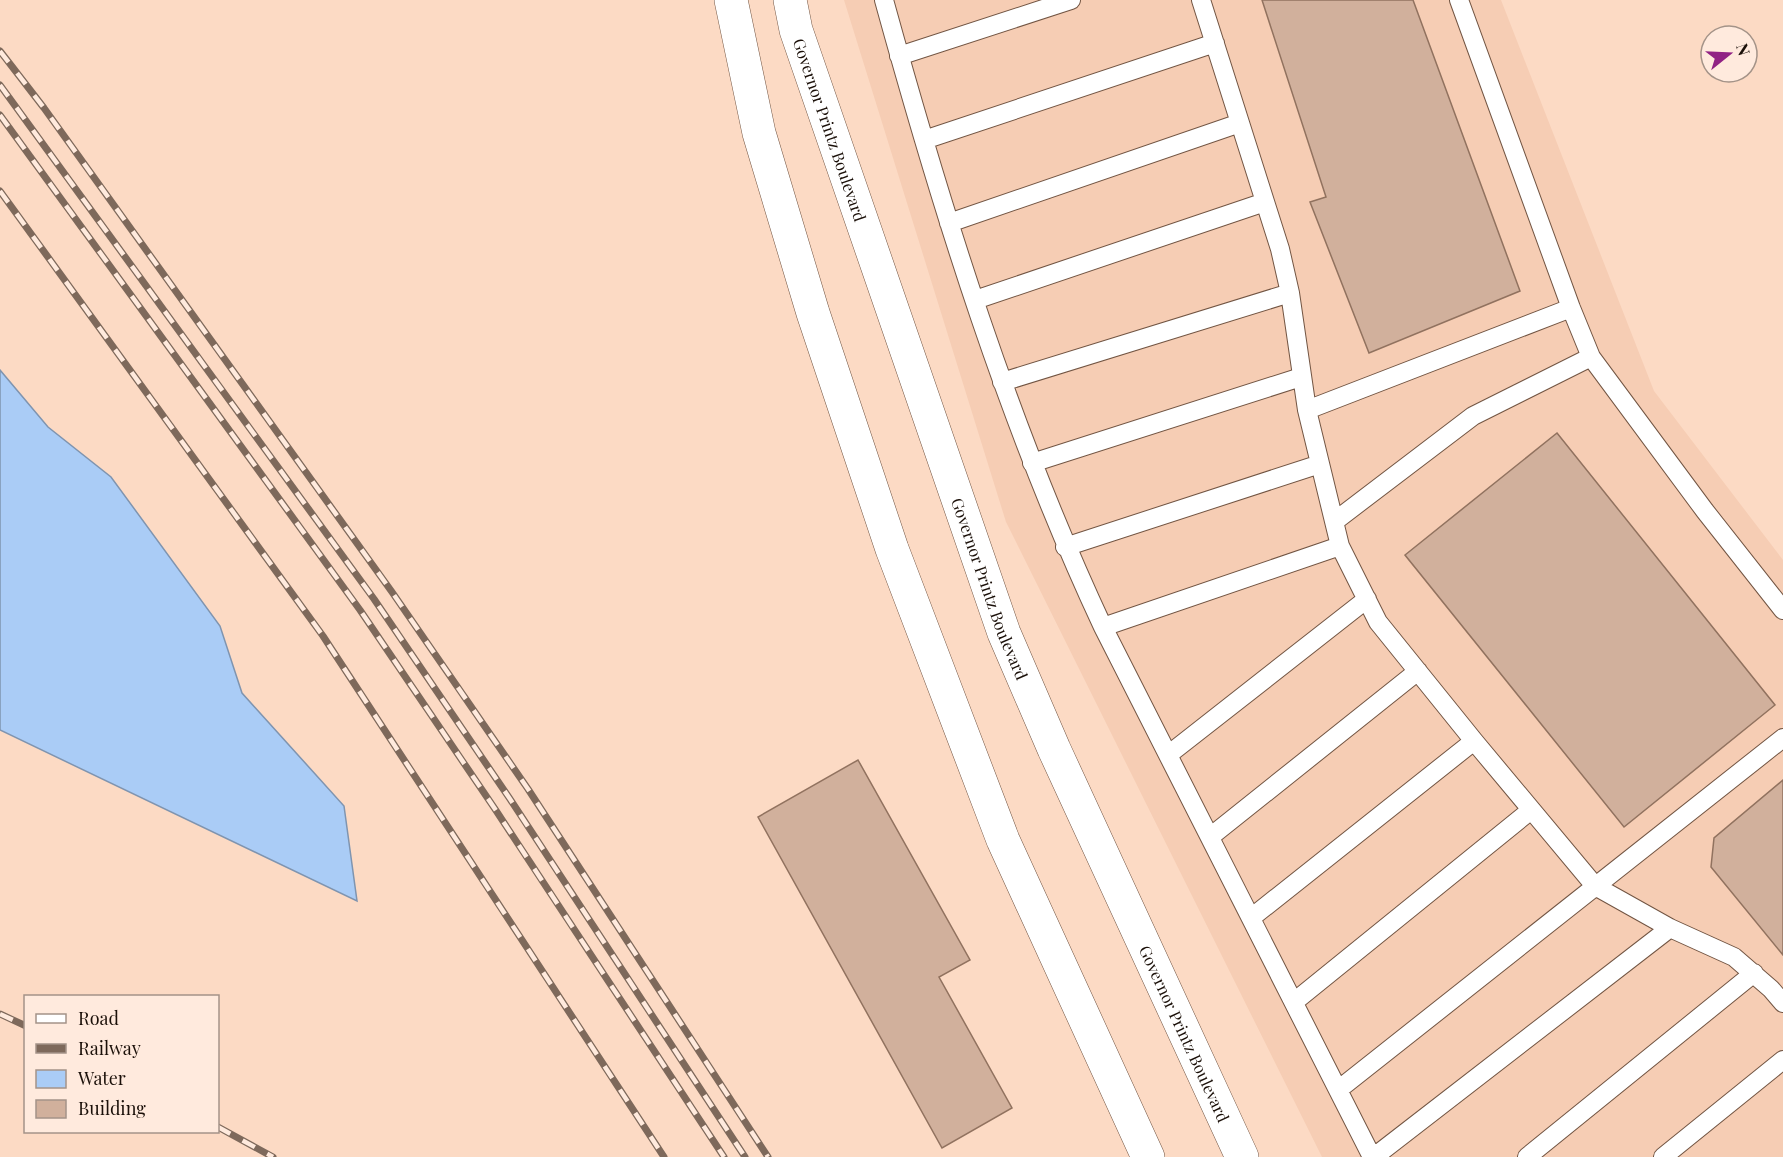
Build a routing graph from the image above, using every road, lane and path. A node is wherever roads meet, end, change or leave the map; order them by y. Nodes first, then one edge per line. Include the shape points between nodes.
1 (731, 0) edge
2 (790, 0) edge
3 (884, 0) edge
4 (1071, 0) edge
5 (1201, 0) edge
6 (1459, 0) edge
7 (1215, 43) junction
8 (899, 56) junction
9 (1240, 123) junction
10 (924, 140) junction
11 (1265, 202) junction
12 (949, 223) junction
13 (1290, 292) junction
14 (975, 300) junction
15 (1570, 308) junction
16 (1590, 357) junction
17 (1301, 377) junction
18 (1002, 382) junction
19 (1307, 410) junction
20 (1032, 463) junction
21 (1320, 464) junction
22 (1335, 521) junction
23 (1341, 546) junction
24 (1065, 547) junction
25 (1367, 598) junction
26 (1783, 610) edge
27 (1103, 627) junction
28 (1418, 671) junction
29 (1783, 738) edge
30 (1474, 741) junction
31 (1168, 755) junction
32 (1531, 810) junction
33 (1210, 837) junction
34 (1595, 886) junction
35 (1251, 918) junction
36 (1670, 928) junction
37 (1754, 973) junction
38 (1294, 1002) junction
39 (1783, 1003) edge
40 (1783, 1060) edge
41 (1338, 1090) junction
42 (1148, 1157) edge
43 (1242, 1157) edge
44 (1373, 1157) edge
45 (1527, 1157) edge
46 (1663, 1157) edge

1 - 42 main road via 759,133 813,313 892,549 1003,840
2 - 43 main road, Governor Printz Boulevard via 796,30 1005,633 1054,749
3 - 8 lane
4 - 8 lane
5 - 7 lane
6 - 15 lane
7 - 9 lane
7 - 10 lane
8 - 10 lane
9 - 11 lane
9 - 12 lane
10 - 12 lane
11 - 13 lane
11 - 14 lane
12 - 14 lane
13 - 17 lane
13 - 18 lane
14 - 18 lane
15 - 16 lane
15 - 19 lane
16 - 22 lane via 1473,416
16 - 26 lane
17 - 19 lane
17 - 20 lane
18 - 20 lane
19 - 21 lane
20 - 24 lane
21 - 22 lane
21 - 24 lane
22 - 23 lane
23 - 25 lane
23 - 27 lane
24 - 27 lane
25 - 28 lane via 1378,622
25 - 31 lane
27 - 31 lane
28 - 30 lane
28 - 33 lane
29 - 34 lane
30 - 32 lane
30 - 35 lane
31 - 33 lane
32 - 34 lane
32 - 38 lane
33 - 35 lane
34 - 36 lane
34 - 41 lane
35 - 38 lane
36 - 37 lane via 1734,957
36 - 44 lane
37 - 39 lane
37 - 45 lane
38 - 41 lane
40 - 46 lane
41 - 44 lane

